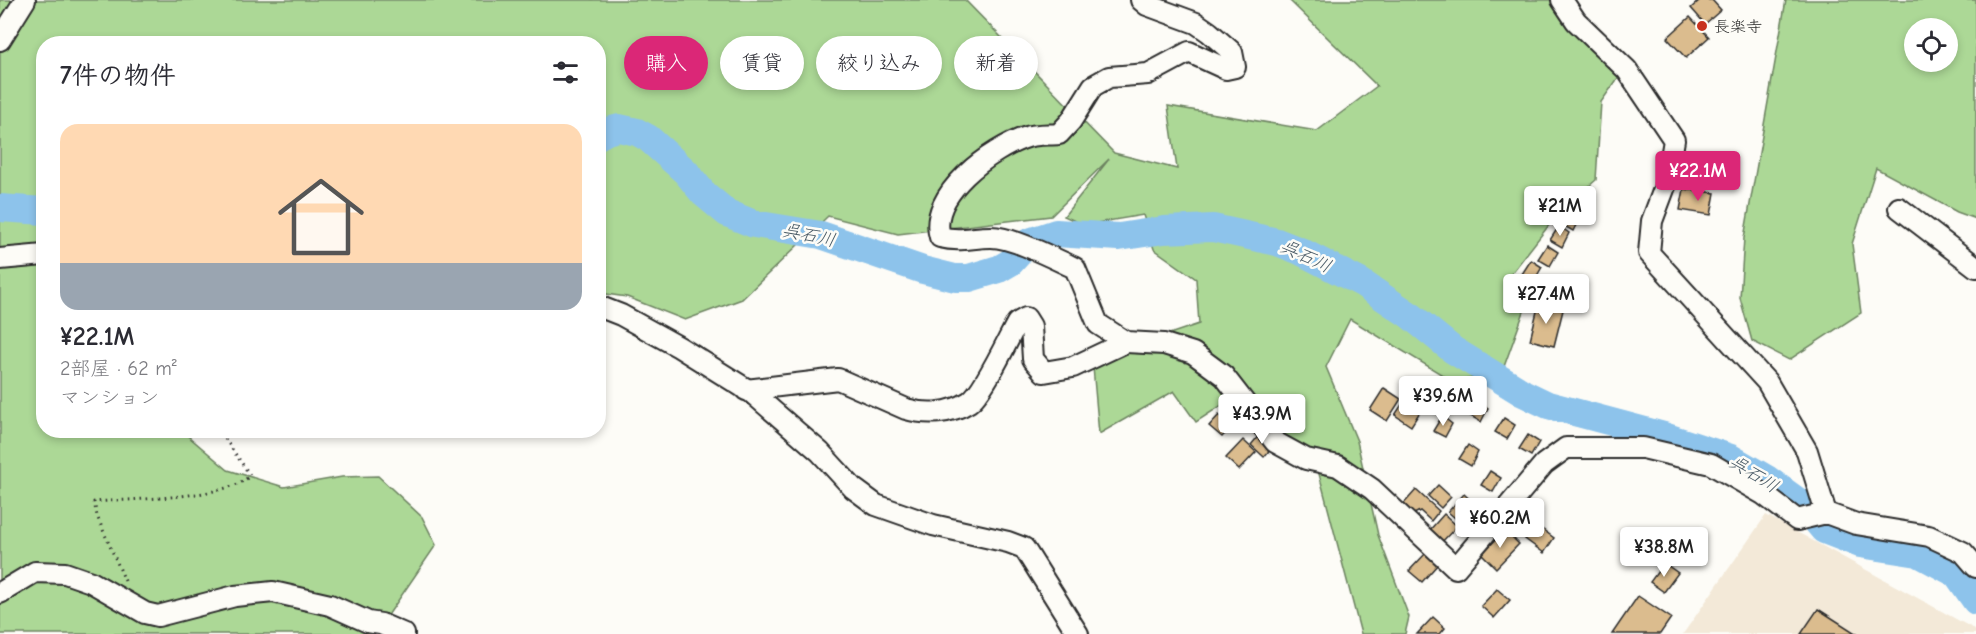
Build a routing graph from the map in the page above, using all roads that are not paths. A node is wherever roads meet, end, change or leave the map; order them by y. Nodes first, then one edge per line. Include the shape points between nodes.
1 (25, 0) edge
2 (1142, 0) edge
3 (1562, 0) edge
4 (0, 40) edge
5 (1899, 208) dead end
6 (36, 256) edge
7 (0, 260) edge
8 (1976, 267) edge
9 (606, 309) edge
10 (1126, 342) junction
11 (746, 390) junction
12 (1824, 514) junction
13 (1976, 567) edge
14 (0, 593) edge
15 (405, 634) edge
16 (1078, 634) edge

1 - 4 street
2 - 10 street via 1209,32 1232,52 1235,67 1226,69 1189,52 1148,74 1109,77 1093,86 1059,134 1028,136 988,157 962,178 945,200 937,227 940,237 956,241 993,236 1075,268 1098,324
3 - 12 street via 1576,21 1626,70 1674,140 1667,181 1652,221 1649,253 1767,382 1807,451
5 - 8 street
6 - 7 street
9 - 11 street via 679,347
10 - 11 street via 1073,367 1044,372 1032,359 1031,326 1026,318 1017,323 982,388 969,402 936,414 906,409 838,379
10 - 12 street via 1164,344 1193,353 1224,376 1275,442 1305,459 1338,466 1372,489 1456,568 1544,464 1566,448 1643,448 1712,464 1772,499 1797,520
11 - 16 street via 876,505 933,525 1024,548
12 - 13 street via 1856,524 1929,536 1963,552
14 - 15 street via 35,572 65,573 158,616 235,596 273,592 330,605

